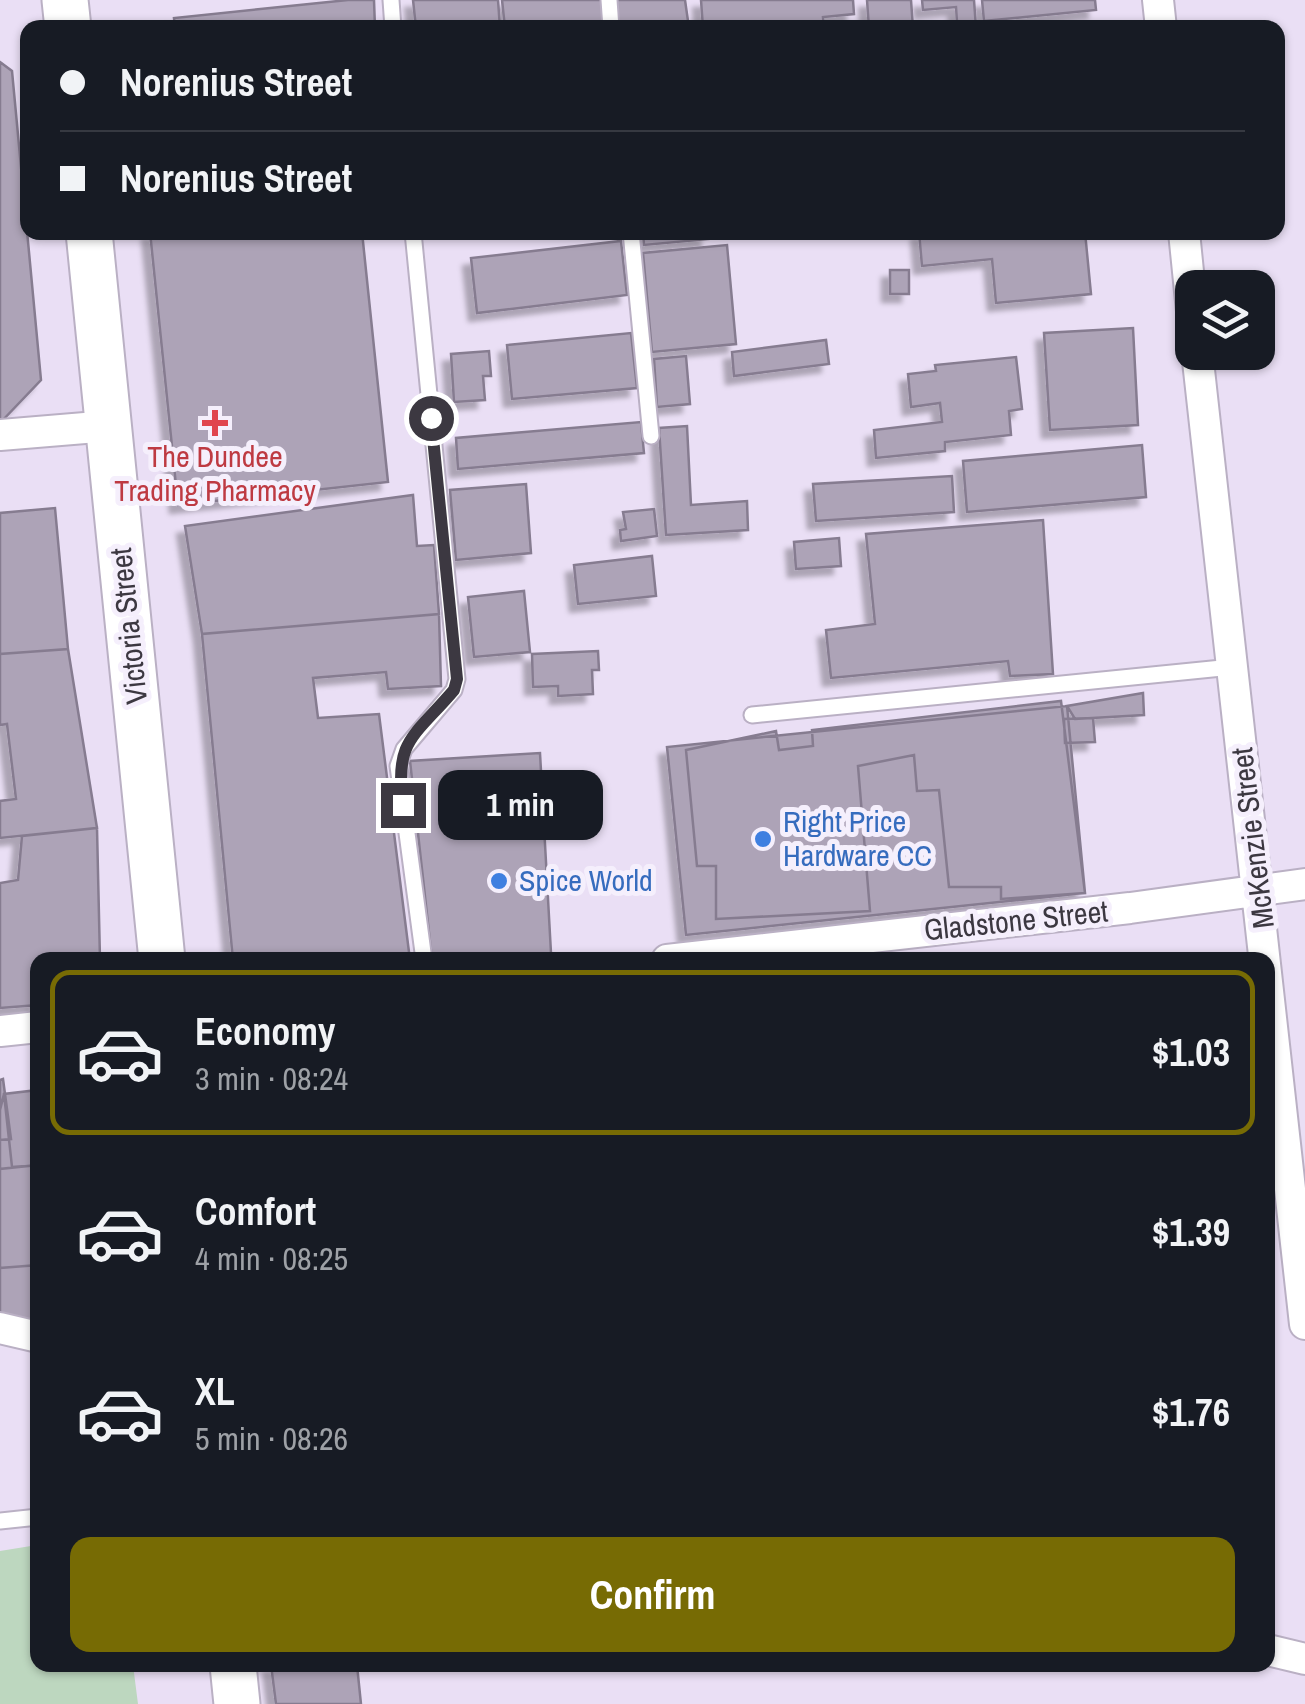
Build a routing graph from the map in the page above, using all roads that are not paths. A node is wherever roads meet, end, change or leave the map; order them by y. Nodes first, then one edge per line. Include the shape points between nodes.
1 (90, 240) edge
2 (414, 240) edge
3 (632, 240) edge
4 (1185, 240) edge
5 (1188, 270) edge
6 (1199, 370) edge
7 (109, 426) junction
8 (0, 435) edge
9 (651, 436) dead end
10 (1232, 667) junction
11 (752, 715) dead end
12 (1305, 884) edge
13 (1260, 888) junction
14 (161, 952) edge
15 (423, 952) edge
16 (738, 952) edge
17 (1267, 952) edge
18 (30, 1028) edge
19 (0, 1031) edge
20 (1275, 1033) edge
21 (1305, 1324) edge
22 (0, 1328) edge
23 (30, 1335) edge
24 (30, 1517) edge
25 (0, 1522) edge
26 (1275, 1652) edge
27 (1305, 1659) edge
28 (234, 1672) edge
29 (237, 1704) edge

1 - 7 main road, Victoria Street
2 - 15 lane via 457,679 398,766
3 - 9 lane
4 - 5 street
6 - 10 street, McKenzie Street
7 - 8 street
7 - 14 main road, Victoria Street
10 - 11 lane
10 - 13 street, McKenzie Street
12 - 13 street, Gladstone Street
13 - 16 street, Gladstone Street
13 - 17 street, McKenzie Street
18 - 19 street
20 - 21 street, McKenzie Street
22 - 23 street
24 - 25 lane
26 - 27 street
28 - 29 main road

